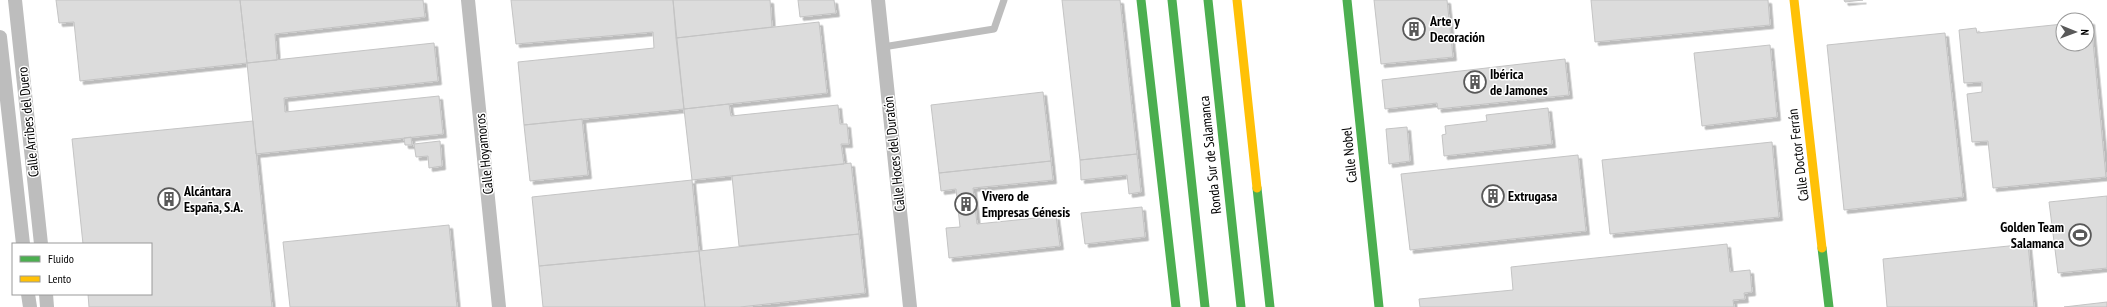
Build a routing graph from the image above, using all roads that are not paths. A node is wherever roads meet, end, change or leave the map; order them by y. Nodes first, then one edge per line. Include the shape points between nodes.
1 (14, 0) edge
2 (468, 0) edge
3 (878, 0) edge
4 (1004, 0) edge
5 (1141, 0) edge
6 (1172, 0) edge
7 (1208, 0) edge
8 (1237, 0) edge
9 (1347, 0) edge
10 (1794, 0) edge
11 (0, 37) edge
12 (883, 47) junction
13 (23, 243) edge
14 (41, 243) edge
15 (28, 295) edge
16 (46, 295) edge
17 (30, 307) edge
18 (47, 307) edge
19 (499, 307) edge
20 (910, 307) edge
21 (1176, 307) edge
22 (1205, 307) edge
23 (1241, 307) edge
24 (1270, 307) edge
25 (1379, 307) edge
26 (1829, 307) edge

1 - 14 street, Calle Arribes del Duero
2 - 19 street, Calle Hoyamoros
3 - 12 street, Calle Hoces del Duratón
4 - 12 lane via 994,29
5 - 21 main road
6 - 22 main road, Ronda Sur de Salamanca
7 - 23 main road, Ronda Sur de Salamanca
8 - 24 main road
9 - 25 main road, Calle Nobel
10 - 26 main road, Calle Doctor Ferrán
11 - 13 street, Calle Arribes del Duero
12 - 20 street, Calle Hoces del Duratón
15 - 17 street
16 - 18 street

